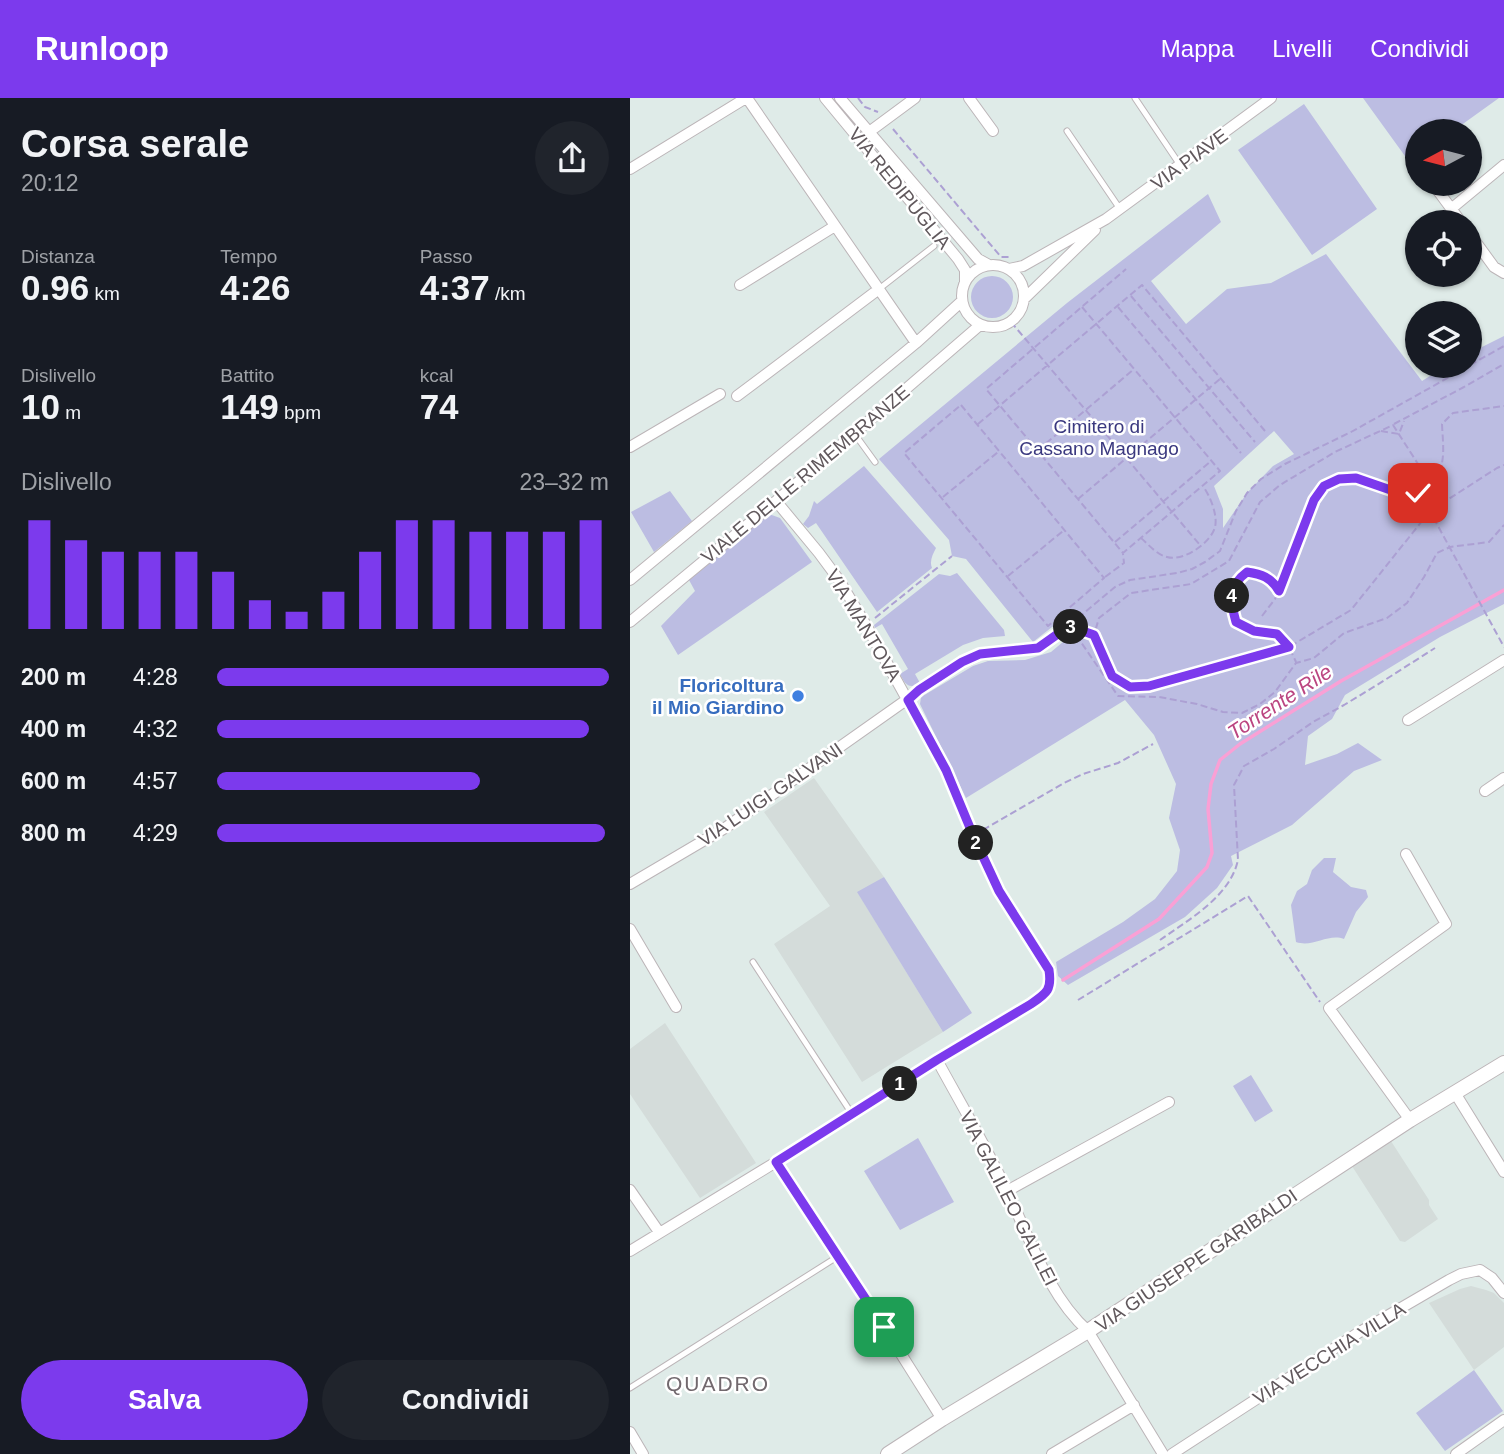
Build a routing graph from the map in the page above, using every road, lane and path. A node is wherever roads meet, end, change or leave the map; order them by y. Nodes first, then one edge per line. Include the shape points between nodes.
1 (747, 98) edge
2 (825, 98) edge
3 (840, 98) edge
4 (858, 98) edge
5 (915, 98) edge
6 (969, 98) edge
7 (1135, 98) edge
8 (1271, 98) edge
9 (886, 120) junction
10 (993, 131) dead end
11 (1067, 131) dead end
12 (869, 132) junction
13 (1180, 165) junction
14 (1504, 165) edge
15 (630, 169) edge
16 (1442, 196) edge
17 (1120, 209) junction
18 (1451, 209) joint
19 (1106, 219) junction
20 (835, 226) junction
21 (934, 246) dead end
22 (1482, 250) edge
23 (989, 265) junction
24 (1023, 266) junction
25 (1126, 269) dead end
26 (1009, 270) junction
27 (1504, 273) edge
28 (965, 282) junction
29 (740, 285) dead end
30 (879, 289) junction
31 (1130, 295) junction
32 (1024, 299) junction
33 (962, 301) junction
34 (1117, 306) junction
35 (1082, 307) junction
36 (1011, 322) junction
37 (980, 324) junction
38 (1096, 324) junction
39 (916, 343) junction
40 (1504, 346) edge
41 (1034, 348) junction
42 (1482, 358) edge
43 (1504, 364) edge
44 (1048, 365) junction
45 (1134, 369) junction
46 (1221, 378) junction
47 (1446, 378) edge
48 (1209, 388) junction
49 (720, 394) dead end
50 (737, 396) dead end
51 (1196, 399) junction
52 (999, 406) junction
53 (1504, 406) edge
54 (1085, 410) junction
55 (1175, 417) junction
56 (1404, 419) junction
57 (977, 425) junction
58 (1393, 425) junction
59 (1265, 431) dead end
60 (1380, 431) junction
61 (854, 433) junction
62 (1399, 434) junction
63 (1255, 442) dead end
64 (630, 447) edge
65 (999, 451) junction
66 (1037, 451) junction
67 (1241, 453) dead end
68 (1126, 458) junction
69 (1211, 461) junction
70 (875, 462) dead end
71 (1504, 465) edge
72 (1203, 485) junction
73 (1427, 487) junction
74 (942, 499) junction
75 (1078, 499) junction
76 (776, 501) junction
77 (1163, 502) junction
78 (1430, 511) junction
79 (1171, 512) junction
80 (1504, 525) edge
81 (1064, 530) junction
82 (1140, 538) junction
83 (1115, 543) junction
84 (1200, 545) junction
85 (1450, 547) junction
86 (1123, 552) junction
87 (952, 556) dead end
88 (1007, 577) junction
89 (1104, 578) junction
90 (630, 580) edge
91 (1279, 591) junction
92 (1262, 616) dead end
93 (630, 622) edge
94 (866, 625) junction
95 (1069, 626) junction
96 (1094, 635) junction
97 (1289, 647) junction
98 (1504, 647) edge
99 (1435, 648) dead end
100 (1504, 660) edge
101 (1296, 663) junction
102 (908, 700) junction
103 (1408, 720) dead end
104 (1153, 744) dead end
105 (1504, 778) edge
106 (1485, 791) dead end
107 (973, 835) junction
108 (1406, 854) dead end
109 (630, 884) edge
110 (630, 929) edge
111 (1160, 940) dead end
112 (753, 962) dead end
113 (1078, 1000) dead end
114 (676, 1007) dead end
115 (1329, 1008) junction
116 (937, 1060) junction
117 (1504, 1063) edge
118 (1455, 1093) junction
119 (1170, 1102) dead end
120 (852, 1114) junction
121 (1410, 1120) junction
122 (776, 1162) junction
123 (1504, 1172) edge
124 (630, 1190) edge
125 (1007, 1191) junction
126 (659, 1233) junction
127 (630, 1251) edge
128 (837, 1257) junction
129 (1504, 1293) edge
130 (1088, 1331) junction
131 (630, 1388) edge
132 (1134, 1405) junction
133 (942, 1419) junction
134 (1504, 1420) edge
135 (630, 1432) edge
136 (906, 1449) edge
137 (643, 1454) edge
138 (888, 1454) edge
139 (1052, 1454) edge
140 (1163, 1454) edge
141 (1172, 1454) edge
142 (1456, 1454) edge

1 - 15 street
1 - 20 street
2 - 28 street, VIA REDIPUGLIA via 958,259
3 - 12 street, VIA REDIPUGLIA
4 - 9 path
5 - 9 street, VIA REDIPUGLIA
6 - 10 street
7 - 13 lane
8 - 13 street, VIA PIAVE
9 - 12 street, VIA REDIPUGLIA
9 - 24 path via 1001,257 1017,257
11 - 17 lane
12 - 23 street, VIA REDIPUGLIA via 978,259
13 - 17 street, VIA PIAVE
14 - 18 street
16 - 18 street
17 - 19 street, VIA PIAVE
19 - 24 street, VIA PIAVE
19 - 32 street, VIA PIAVE
20 - 29 street
20 - 30 street
21 - 30 lane
22 - 27 street
23 - 26 street
23 - 28 street
24 - 26 street, VIA PIAVE
25 - 35 path
26 - 32 street via 1017,276
28 - 33 street
30 - 39 street
30 - 50 street
31 - 34 path
31 - 46 path via 1142,285
31 - 48 path
32 - 36 street
33 - 37 street via 968,315
33 - 39 street, VIALE DELLE RIMEMBRANZE
34 - 38 path
34 - 51 path
35 - 38 path
35 - 41 path
36 - 37 street via 996,327
36 - 41 path
37 - 61 street, VIALE DELLE RIMEMBRANZE
38 - 44 path
38 - 45 path
39 - 90 street, VIALE DELLE RIMEMBRANZE
40 - 42 path
41 - 44 path
41 - 52 path via 986,389
43 - 56 path
44 - 52 path
44 - 54 path
45 - 54 path
45 - 55 path
46 - 48 path
46 - 59 path
47 - 95 path via 1261,479 1236,511 1220,551 1205,562 1115,587
48 - 51 path
48 - 63 path
49 - 64 street
51 - 55 path
51 - 67 path
52 - 57 path
52 - 66 path
53 - 73 path via 1453,413 1442,424 1444,455 1436,480
54 - 66 path
54 - 68 path
55 - 68 path
55 - 69 path
56 - 58 path
56 - 62 path
57 - 65 path
57 - 74 path via 961,405 904,453
58 - 60 path
58 - 62 path
60 - 62 path
60 - 96 path via 1335,452 1260,502 1229,561 1191,584 1131,593 1099,618
61 - 70 lane
61 - 76 street, VIALE DELLE RIMEMBRANZE
62 - 73 path via 1427,478
65 - 74 path
65 - 81 path
66 - 75 path
68 - 75 path
68 - 77 path
69 - 72 path via 1220,471
69 - 77 path
71 - 78 path
72 - 79 path
72 - 84 path via 1216,526
73 - 78 path
73 - 91 path via 1405,495 1356,478 1324,486 1314,500
74 - 88 path
75 - 83 path
76 - 93 street, VIALE DELLE RIMEMBRANZE
76 - 94 street, VIA MANTOVA via 832,571
77 - 79 path
77 - 83 path
78 - 85 path
78 - 97 path via 1351,610
79 - 82 path
79 - 84 path
80 - 85 path via 1489,542
81 - 88 path
81 - 89 path
82 - 84 path via 1166,557 1187,555
82 - 86 path
83 - 86 path
85 - 98 path
85 - 101 path via 1437,553 1406,603 1387,618 1344,633 1314,658
86 - 89 path via 1124,563
87 - 94 path
88 - 89 path via 1048,626
91 - 92 path
91 - 97 path via 1270,579 1247,572 1237,579 1232,606 1236,622 1254,631 1277,634
94 - 102 street, VIA MANTOVA
95 - 96 path
95 - 101 path via 1118,696 1159,697 1242,713 1275,692
95 - 102 street, VIA LUIGI GALVANI via 1038,648 980,654 962,662
96 - 97 path via 1112,676 1130,687 1149,686
97 - 101 path
99 - 111 path via 1244,766 1234,786 1235,872 1216,898
100 - 103 street
102 - 107 street, VIA MANTOVA via 946,770
102 - 109 street, VIA LUIGI GALVANI via 725,828
104 - 107 path via 1064,783
105 - 106 street
107 - 116 street, VIA MANTOVA via 999,891 1049,970 1051,982 1046,994
108 - 115 street via 1446,924
110 - 114 street
112 - 120 lane
113 - 115 path via 1248,896
115 - 121 street
116 - 120 street
116 - 125 street, VIA GALILEO GALILEI
117 - 118 street, VIA GIUSEPPE GARIBALDI
118 - 121 street, VIA GIUSEPPE GARIBALDI
118 - 123 street
119 - 125 street
120 - 122 street
121 - 130 street, VIA GIUSEPPE GARIBALDI
122 - 126 street
122 - 128 street
124 - 126 street
125 - 130 street, VIA GALILEO GALILEI via 1051,1282
126 - 127 street
128 - 131 lane
128 - 133 street
129 - 141 street, VIA VECCHIA VILLA via 1480,1270 1461,1274 1358,1334
130 - 132 street, VIA GALILEO GALILEI
130 - 133 street, VIA GIUSEPPE GARIBALDI
132 - 139 street
132 - 140 street, VIA GALILEO GALILEI
133 - 136 street, VIA GIUSEPPE GARIBALDI
134 - 142 street
135 - 137 street
136 - 138 street, VIA GIUSEPPE GARIBALDI

